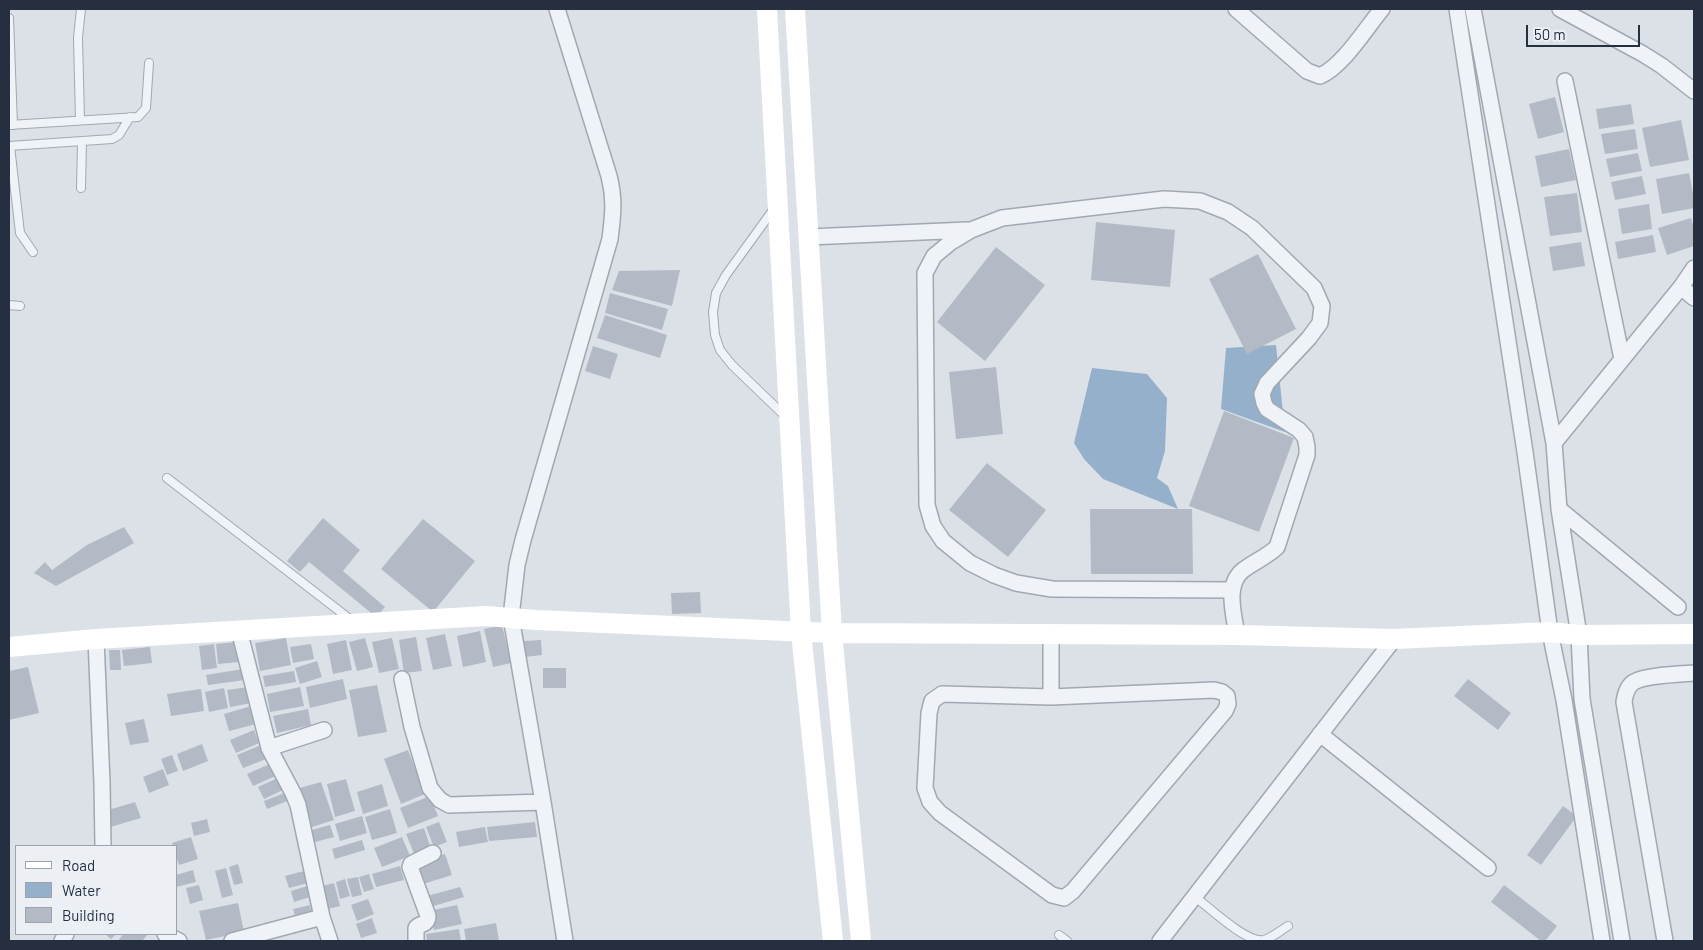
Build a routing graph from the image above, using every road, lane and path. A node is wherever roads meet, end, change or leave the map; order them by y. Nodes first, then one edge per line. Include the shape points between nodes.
1 (81, 9) edge
2 (557, 9) edge
3 (767, 9) edge
4 (795, 9) edge
5 (1236, 9) edge
6 (1382, 9) edge
7 (1457, 9) edge
8 (1473, 9) edge
9 (1560, 9) edge
10 (9, 18) edge
11 (149, 63) dead end
12 (1565, 81) dead end
13 (1694, 91) edge
14 (130, 117) junction
15 (80, 120) junction
16 (11, 125) edge
17 (82, 142) junction
18 (10, 146) edge
19 (81, 188) dead end
20 (777, 205) junction
21 (971, 230) junction
22 (809, 237) junction
23 (33, 252) dead end
24 (1694, 268) edge
25 (1681, 287) junction
26 (1694, 298) edge
27 (9, 306) edge
28 (20, 306) dead end
29 (1622, 359) junction
30 (789, 421) junction
31 (1554, 443) junction
32 (167, 478) dead end
33 (1559, 509) junction
34 (1232, 590) junction
35 (1678, 607) dead end
36 (511, 617) junction
37 (356, 624) junction
38 (240, 630) junction
39 (801, 632) junction
40 (1550, 632) junction
41 (832, 633) junction
42 (1051, 634) junction
43 (1694, 634) edge
44 (1236, 635) junction
45 (1579, 635) junction
46 (96, 639) junction
47 (1394, 639) junction
48 (9, 647) edge
49 (1694, 673) edge
50 (402, 679) dead end
51 (1051, 697) junction
52 (324, 730) dead end
53 (1320, 734) junction
54 (269, 748) junction
55 (543, 802) junction
56 (103, 845) edge
57 (433, 853) dead end
58 (1488, 868) dead end
59 (1195, 897) junction
60 (322, 917) junction
61 (1288, 926) dead end
62 (167, 935) edge
63 (1059, 935) dead end
64 (567, 939) edge
65 (179, 941) edge
66 (232, 941) edge
67 (330, 941) edge
68 (416, 941) edge
69 (833, 941) edge
70 (861, 941) edge
71 (1067, 941) edge
72 (1160, 941) edge
73 (1602, 941) edge
74 (1622, 941) edge
75 (1665, 941) edge

1 - 15 lane via 78,38
2 - 36 street via 611,184 614,206 610,238 522,540
3 - 20 main road
4 - 22 main road
5 - 6 street via 1307,70 1320,76 1330,72 1341,61
7 - 40 street
8 - 31 street
9 - 13 street via 1643,54
10 - 16 lane
11 - 14 lane via 146,108 138,116
12 - 29 street
14 - 15 lane
14 - 17 lane via 116,138
15 - 16 lane
17 - 18 lane
17 - 19 lane
18 - 23 lane via 20,233
20 - 30 main road
20 - 30 lane via 726,275 716,293 712,312 720,350 732,366
21 - 22 street
21 - 34 street via 934,256 925,272 927,505 933,526 943,541 970,563 1016,583 1052,589
21 - 34 street via 1002,218 1164,199 1200,200 1228,212 1252,228 1314,288 1322,306 1320,323 1267,383 1262,394 1267,409 1305,437 1307,455 1277,547 1242,571
22 - 41 main road
24 - 25 street
25 - 26 street
25 - 29 street
27 - 28 lane
29 - 31 street
30 - 39 main road
31 - 33 street
32 - 37 lane
33 - 35 street
33 - 45 street
34 - 44 street
36 - 37 main road
36 - 39 main road
36 - 55 street
37 - 38 main road
38 - 46 main road
38 - 54 street
39 - 41 main road
39 - 69 main road
40 - 45 main road
40 - 47 main road
40 - 73 street via 1564,700
41 - 42 main road
41 - 70 main road
42 - 44 main road
42 - 51 street
43 - 45 main road
44 - 47 main road
45 - 74 street via 1582,699
46 - 48 main road
46 - 56 street
47 - 53 street
49 - 75 street via 1634,682 1625,692 1624,702
50 - 55 street via 430,788 440,800 450,805
51 - 51 street via 1214,690 1227,696 1228,704 1073,892 1064,898 1052,895 940,813 930,802 925,788 928,713 932,701 942,694
52 - 54 street
53 - 58 street
53 - 59 street
54 - 60 street via 298,805
55 - 64 street
57 - 68 street via 411,864 410,868 428,916 426,924 416,928
59 - 61 lane via 1240,932 1259,940 1265,940
59 - 72 street
60 - 66 street
60 - 67 street
62 - 65 street
63 - 71 lane

